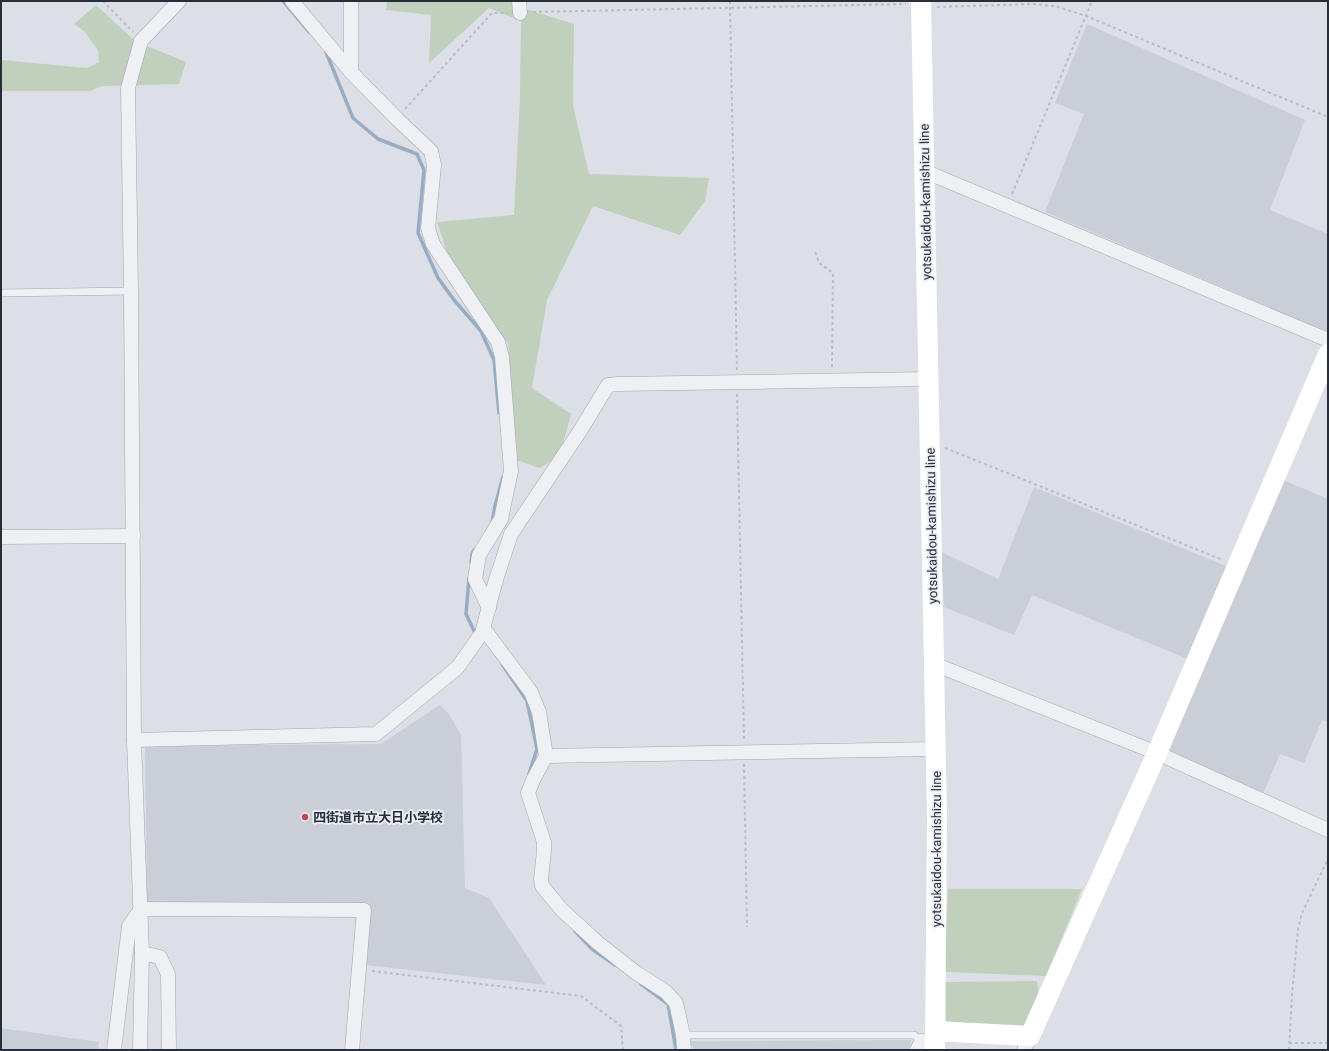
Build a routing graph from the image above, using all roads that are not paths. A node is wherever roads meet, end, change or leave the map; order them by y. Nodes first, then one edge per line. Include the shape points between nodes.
1 (179, 1) edge
2 (292, 1) edge
3 (351, 1) edge
4 (921, 4) edge
5 (351, 72) junction
6 (924, 171) junction
7 (131, 291) junction
8 (1, 293) edge
9 (1328, 340) edge
10 (1328, 354) edge
11 (928, 379) junction
12 (133, 536) junction
13 (1, 537) edge
14 (489, 608) junction
15 (483, 631) junction
16 (934, 664) junction
17 (134, 740) junction
18 (936, 750) junction
19 (1156, 752) junction
20 (546, 756) junction
21 (1328, 830) edge
22 (141, 909) junction
23 (142, 953) junction
24 (683, 1035) junction
25 (929, 1043) edge
26 (1027, 1043) edge
27 (114, 1050) edge
28 (140, 1050) edge
29 (169, 1050) edge
30 (352, 1050) edge
31 (684, 1050) edge

1 - 7 street via 141,41 128,88
2 - 5 street
3 - 5 street
4 - 6 main road, yotsukaidou-kamishizu line
5 - 14 street via 431,151 434,165 428,228 433,244 498,342 502,357 511,471 501,519 479,555 475,579
6 - 9 street
6 - 11 main road, yotsukaidou-kamishizu line
7 - 8 lane
7 - 12 street
10 - 19 main road
11 - 14 street via 608,385 511,534
11 - 16 main road, yotsukaidou-kamishizu line
12 - 13 street
12 - 17 street
14 - 15 street
15 - 17 street via 457,668 376,734
15 - 20 street via 531,692 539,712
16 - 18 main road, yotsukaidou-kamishizu line
16 - 19 street
17 - 22 street
18 - 20 street
18 - 25 main road, yotsukaidou-kamishizu line via 938,862
19 - 21 street
19 - 26 main road
20 - 24 street via 528,793 544,842 542,886 562,910 598,943 666,992 676,1004
22 - 23 street
22 - 27 street via 129,926
22 - 30 street via 364,910
23 - 28 street
23 - 29 street via 160,957 168,974
24 - 25 lane via 914,1035
24 - 31 street
25 - 26 main road

